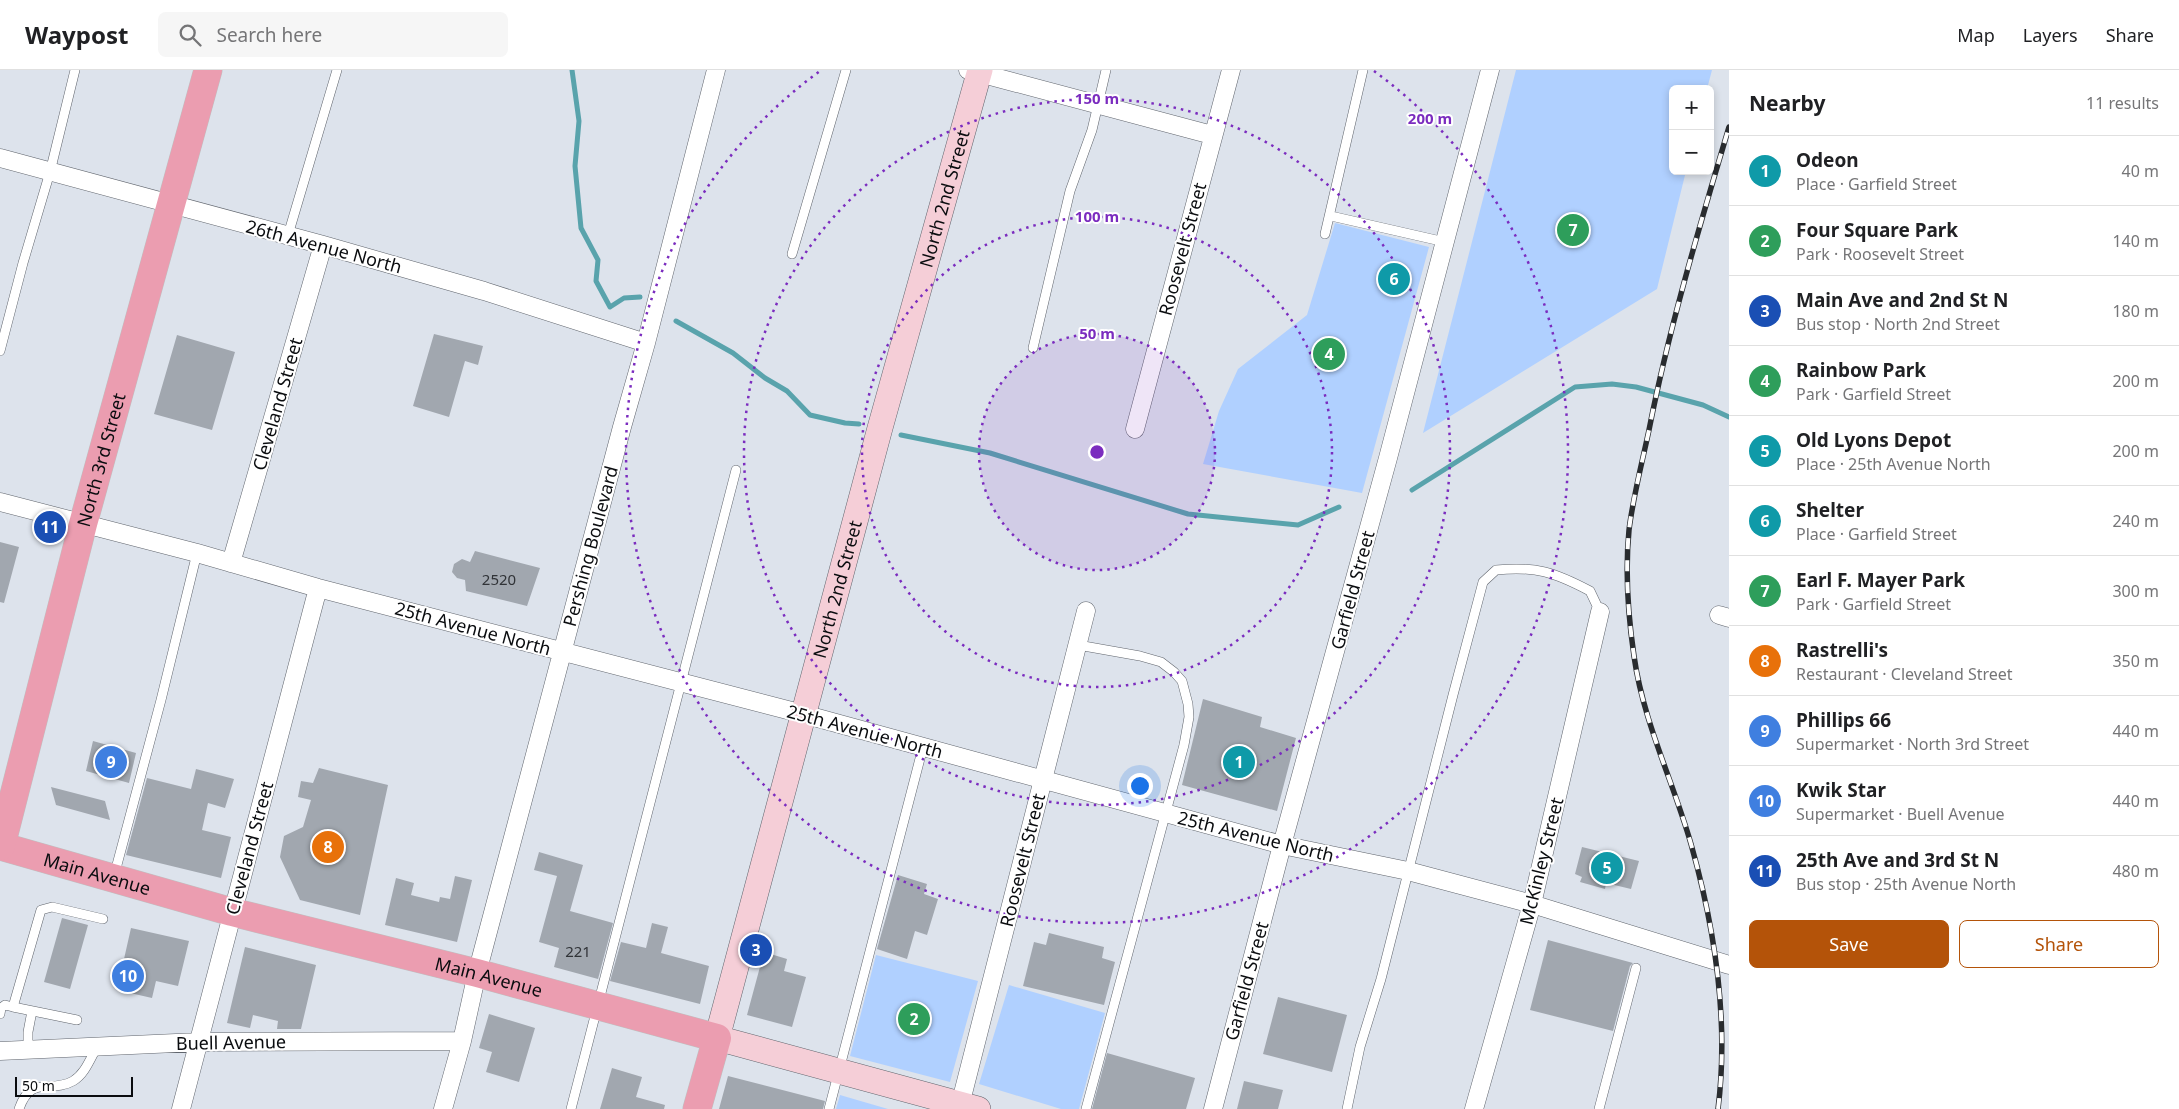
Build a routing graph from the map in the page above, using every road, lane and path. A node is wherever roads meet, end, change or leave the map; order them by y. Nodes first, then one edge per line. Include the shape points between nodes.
1 (75, 70) edge
2 (208, 70) edge
3 (337, 70) edge
4 (716, 70) edge
5 (846, 70) edge
6 (1106, 70) edge
7 (1231, 70) edge
8 (1363, 70) edge
9 (1490, 70) edge
10 (975, 71) edge
11 (1097, 104) junction
12 (1212, 135) junction
13 (0, 158) edge
14 (50, 172) junction
15 (172, 204) junction
16 (1331, 216) junction
17 (1325, 234) dead end
18 (288, 235) junction
19 (1444, 242) junction
20 (323, 245) junction
21 (792, 254) dead end
22 (646, 343) junction
23 (1033, 348) dead end
24 (0, 351) edge
25 (1135, 429) dead end
26 (736, 470) dead end
27 (0, 502) edge
28 (84, 524) junction
29 (197, 553) junction
30 (231, 563) junction
31 (318, 588) junction
32 (1086, 611) dead end
33 (1600, 612) joint
34 (1078, 645) junction
35 (562, 651) junction
36 (682, 682) junction
37 (804, 714) junction
38 (923, 747) junction
39 (1042, 779) junction
40 (1165, 813) junction
41 (1282, 845) junction
42 (0, 848) edge
43 (1408, 871) junction
44 (113, 878) junction
45 (1532, 904) junction
46 (232, 912) junction
47 (103, 919) dead end
48 (1729, 965) edge
49 (1636, 968) dead end
50 (477, 973) junction
51 (12, 1006) junction
52 (598, 1006) junction
53 (32, 1011) junction
54 (0, 1014) edge
55 (77, 1020) dead end
56 (717, 1038) junction
57 (462, 1041) junction
58 (198, 1042) junction
59 (97, 1046) junction
60 (28, 1050) junction
61 (0, 1051) edge
62 (839, 1071) junction
63 (965, 1108) edge
64 (19, 1109) edge
65 (181, 1109) edge
66 (444, 1109) edge
67 (571, 1109) edge
68 (697, 1109) edge
69 (829, 1109) edge
70 (1086, 1109) edge
71 (1213, 1109) edge
72 (1347, 1109) edge
73 (1474, 1109) edge
74 (1598, 1109) edge

1 - 14 lane
2 - 15 main road, North 3rd Street
3 - 18 lane
4 - 22 street, Pershing Boulevard
5 - 21 lane
6 - 11 lane
7 - 12 street, Roosevelt Street
8 - 16 lane
9 - 19 street, Garfield Street
10 - 11 street
10 - 37 street, North 2nd Street
11 - 12 street
11 - 23 lane via 1092,130 1070,191
12 - 25 street, Roosevelt Street
13 - 14 street, 26th Avenue North
14 - 15 street, 26th Avenue North
14 - 24 lane
15 - 18 street, 26th Avenue North
15 - 28 main road, North 3rd Street
16 - 17 lane
16 - 19 lane
18 - 20 street, 26th Avenue North
19 - 41 street, Garfield Street
20 - 22 street, 26th Avenue North via 484,291
20 - 30 street, Cleveland Street
22 - 35 street, Pershing Boulevard
26 - 36 lane
27 - 28 street, 25th Avenue North
28 - 29 street, 25th Avenue North
28 - 42 main road, North 3rd Street
29 - 30 street, 25th Avenue North
29 - 44 lane
30 - 31 street, 25th Avenue North
31 - 35 street, 25th Avenue North
31 - 46 street, Cleveland Street
32 - 34 street, Roosevelt Street
33 - 43 lane via 1590,591 1546,571 1521,567 1496,570 1483,582
33 - 45 street, McKinley Street
34 - 39 street, Roosevelt Street
34 - 40 lane via 1120,651 1161,662 1182,682 1189,717
35 - 36 street, 25th Avenue North
35 - 50 street, Pershing Boulevard
36 - 37 street, 25th Avenue North
36 - 52 lane
37 - 38 street, 25th Avenue North
37 - 56 street, North 2nd Street
38 - 39 street, 25th Avenue North
38 - 62 lane
39 - 40 street, 25th Avenue North
39 - 63 street, Roosevelt Street
40 - 41 street, 25th Avenue North
40 - 70 lane
41 - 43 street, 25th Avenue North
41 - 71 street, Garfield Street
42 - 44 main road, Main Avenue
43 - 45 street, 25th Avenue North
43 - 72 lane via 1360,1047
44 - 46 main road, Main Avenue
45 - 48 street, 25th Avenue North
45 - 73 street, McKinley Street
46 - 50 main road, Main Avenue
46 - 58 street, Cleveland Street
47 - 51 lane via 52,907 41,910
49 - 74 lane
50 - 52 main road, Main Avenue
50 - 57 street, Pershing Boulevard
51 - 53 lane
51 - 54 lane via 5,1005
52 - 56 main road, Main Avenue
52 - 67 lane
53 - 55 lane
53 - 60 lane
56 - 62 street, Main Avenue
56 - 68 main road, North 2nd Street
57 - 58 street, Buell Avenue
57 - 66 street, Pershing Boulevard
58 - 59 street, Buell Avenue
58 - 65 street, Cleveland Street
59 - 60 street, Buell Avenue
59 - 64 lane via 79,1077 72,1082 32,1089 26,1093
60 - 61 street, Buell Avenue
62 - 63 street, Main Avenue
62 - 69 lane

